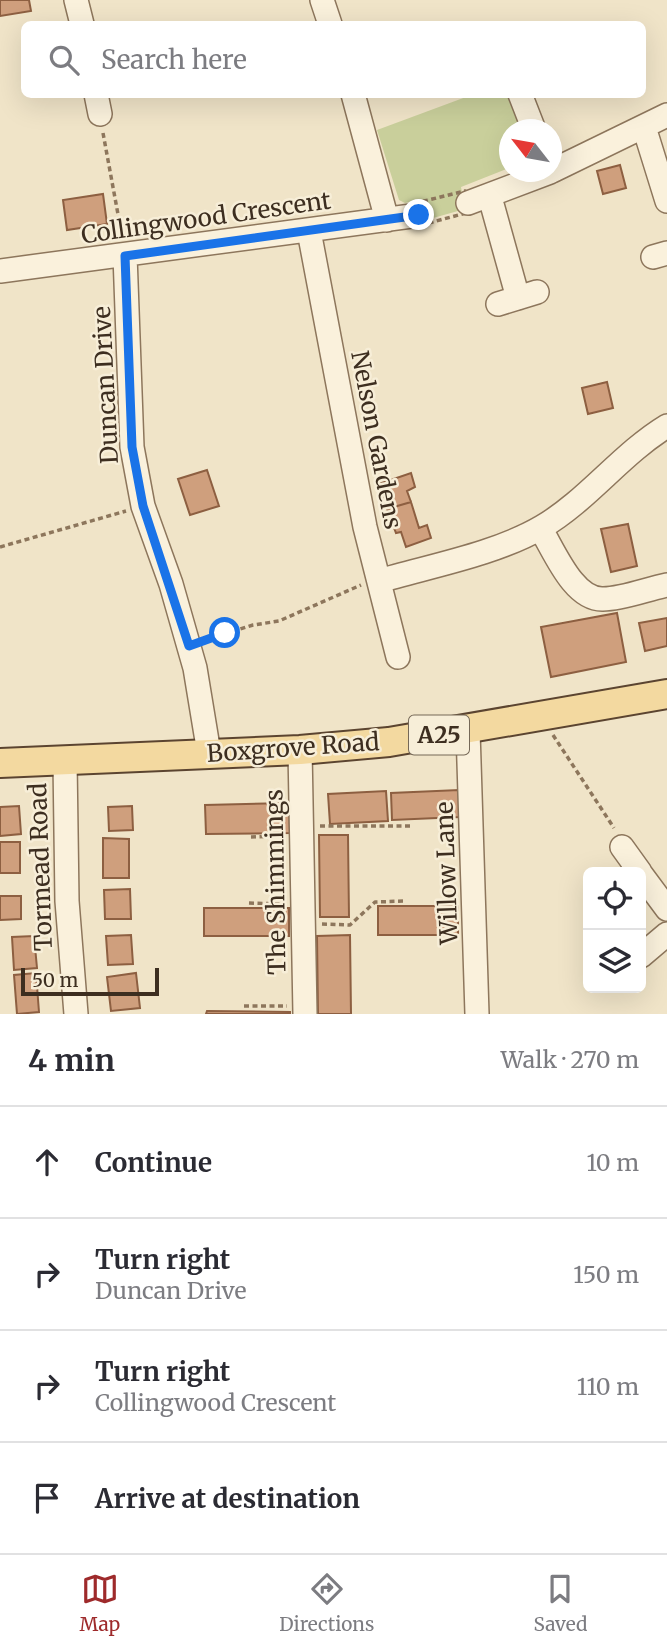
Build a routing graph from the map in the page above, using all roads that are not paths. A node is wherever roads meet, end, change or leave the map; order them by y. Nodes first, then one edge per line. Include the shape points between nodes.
1 (76, 0) edge
2 (322, 0) edge
3 (81, 21) edge
4 (329, 21) edge
5 (354, 98) edge
6 (522, 98) edge
7 (667, 115) edge
8 (530, 119) edge
9 (643, 127) junction
10 (562, 166) edge
11 (524, 182) edge
12 (667, 201) edge
13 (419, 215) road end
14 (387, 220) junction
15 (309, 231) junction
16 (125, 256) junction
17 (0, 271) edge
18 (517, 298) dead end
19 (667, 426) edge
20 (540, 528) junction
21 (379, 581) junction
22 (667, 585) edge
23 (398, 657) dead end
24 (667, 694) edge
25 (468, 731) junction
26 (300, 750) junction
27 (209, 753) junction
28 (65, 761) junction
29 (0, 763) edge
30 (622, 848) road end
31 (636, 867) edge
32 (646, 881) edge
33 (667, 909) edge
34 (667, 934) edge
35 (646, 952) edge
36 (305, 1010) edge
37 (76, 1014) edge
38 (477, 1014) edge

1 - 3 street
2 - 4 street
5 - 14 street
6 - 8 street
7 - 9 street
9 - 10 street
9 - 12 street
11 - 18 street via 479,200
13 - 14 street, Collingwood Crescent
14 - 15 street, Collingwood Crescent
15 - 16 street, Collingwood Crescent
15 - 21 street, Nelson Gardens
16 - 17 street, Collingwood Crescent
16 - 27 street, Duncan Drive via 132,447 143,506 189,646
19 - 20 street
20 - 21 street via 504,544
20 - 22 street via 574,583 586,594 602,600
21 - 23 street, Nelson Gardens
24 - 25 main road, Boxgrove Road / A25
25 - 26 main road, Boxgrove Road / A25
25 - 38 street, Willow Lane
26 - 27 main road, Boxgrove Road / A25
26 - 36 street, The Shimmings
27 - 28 main road, Boxgrove Road / A25
28 - 29 main road, Boxgrove Road / A25
28 - 37 street, Tormead Road via 67,901
30 - 31 street
32 - 33 street
34 - 35 street

